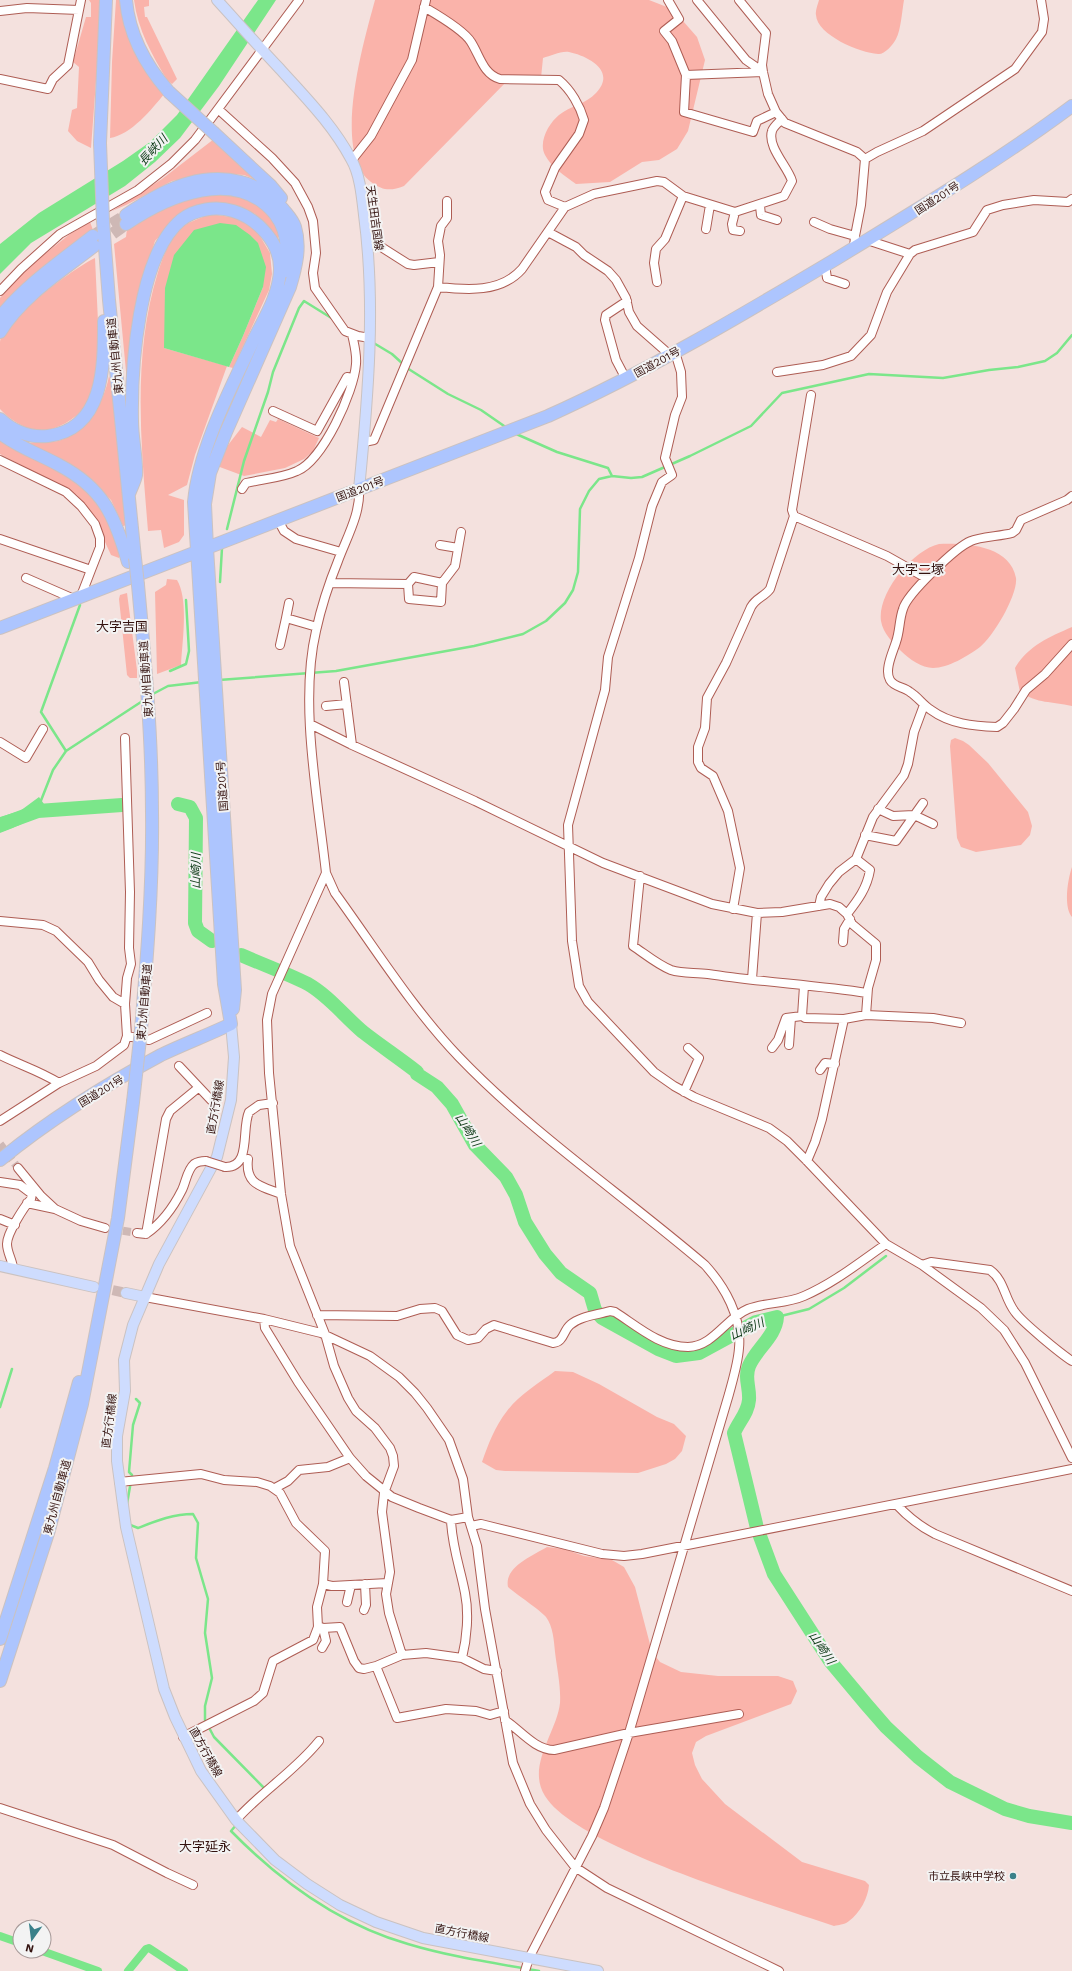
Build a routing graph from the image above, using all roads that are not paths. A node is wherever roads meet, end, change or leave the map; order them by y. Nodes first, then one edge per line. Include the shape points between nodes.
1 (16, 0) edge
2 (81, 0) edge
3 (106, 0) edge
4 (126, 0) edge
5 (217, 0) edge
6 (299, 0) edge
7 (668, 0) edge
8 (696, 0) edge
9 (739, 0) edge
10 (1041, 0) edge
11 (425, 3) edge
12 (17, 9) junction
13 (0, 10) edge
14 (79, 10) junction
15 (262, 50) junction
16 (763, 72) junction
17 (686, 75) junction
18 (0, 79) edge
19 (218, 109) junction
20 (1069, 111) edge
21 (776, 112) junction
22 (782, 119) junction
23 (865, 159) junction
24 (352, 160) junction
25 (683, 196) junction
26 (1072, 199) edge
27 (447, 201) dead end
28 (710, 205) junction
29 (760, 206) junction
30 (565, 207) junction
31 (735, 212) junction
32 (777, 220) dead end
33 (814, 222) dead end
34 (294, 225) junction
35 (706, 229) dead end
36 (740, 231) dead end
37 (548, 232) junction
38 (367, 238) junction
39 (869, 239) junction
40 (854, 242) junction
41 (910, 254) junction
42 (105, 260) junction
43 (440, 262) junction
44 (825, 265) junction
45 (657, 282) dead end
46 (846, 284) dead end
47 (438, 287) junction
48 (0, 291) edge
49 (275, 296) junction
50 (627, 301) junction
51 (0, 317) edge
52 (0, 332) edge
53 (352, 334) junction
54 (370, 338) junction
55 (673, 354) junction
56 (777, 372) dead end
57 (353, 378) junction
58 (626, 379) junction
59 (811, 395) dead end
60 (273, 411) dead end
61 (0, 419) edge
62 (0, 433) edge
63 (364, 442) junction
64 (0, 460) edge
65 (242, 489) dead end
66 (359, 489) junction
67 (129, 494) junction
68 (1072, 496) edge
69 (794, 516) junction
70 (278, 520) junction
71 (461, 532) dead end
72 (0, 539) edge
73 (440, 544) dead end
74 (458, 548) junction
75 (202, 550) junction
76 (341, 552) junction
77 (132, 560) junction
78 (90, 570) junction
79 (26, 578) dead end
80 (926, 578) junction
81 (331, 583) junction
82 (442, 583) junction
83 (408, 584) junction
84 (77, 598) junction
85 (289, 603) dead end
86 (286, 618) junction
87 (317, 627) junction
88 (0, 628) edge
89 (1072, 644) edge
90 (280, 645) dead end
91 (344, 682) dead end
92 (347, 704) junction
93 (924, 705) junction
94 (326, 706) dead end
95 (310, 724) junction
96 (43, 729) dead end
97 (125, 738) dead end
98 (0, 742) edge
99 (352, 745) junction
100 (923, 803) dead end
101 (878, 809) junction
102 (914, 815) junction
103 (933, 824) dead end
104 (865, 835) junction
105 (568, 847) junction
106 (856, 859) junction
107 (326, 873) junction
108 (640, 876) junction
109 (819, 906) junction
110 (733, 909) junction
111 (757, 913) junction
112 (848, 916) junction
113 (0, 921) edge
114 (843, 942) dead end
115 (752, 979) junction
116 (804, 986) junction
117 (867, 993) junction
118 (125, 1004) junction
119 (207, 1013) dead end
120 (866, 1015) junction
121 (802, 1016) junction
122 (791, 1018) junction
123 (844, 1019) junction
124 (961, 1023) dead end
125 (231, 1024) junction
126 (127, 1036) junction
127 (789, 1045) dead end
128 (688, 1048) dead end
129 (772, 1048) dead end
130 (0, 1055) edge
131 (835, 1064) junction
132 (179, 1066) dead end
133 (820, 1070) dead end
134 (59, 1083) junction
135 (198, 1088) junction
136 (684, 1092) junction
137 (211, 1100) dead end
138 (273, 1104) junction
139 (0, 1121) edge
140 (248, 1159) dead end
141 (0, 1160) edge
142 (807, 1161) junction
143 (18, 1168) tunnel mouth
144 (0, 1182) edge
145 (281, 1194) junction
146 (27, 1204) junction
147 (55, 1209) junction
148 (0, 1219) edge
149 (15, 1225) junction
150 (105, 1228) tunnel mouth
151 (137, 1233) tunnel mouth
152 (146, 1234) junction
153 (886, 1244) junction
154 (922, 1264) junction
155 (0, 1266) edge
156 (13, 1269) junction
157 (94, 1287) tunnel mouth
158 (126, 1293) tunnel mouth
159 (145, 1297) junction
160 (99, 1308) junction
161 (317, 1315) junction
162 (736, 1318) junction
163 (264, 1319) junction
164 (326, 1334) junction
165 (1072, 1361) edge
166 (350, 1458) junction
167 (1072, 1458) edge
168 (1072, 1469) edge
169 (119, 1482) junction
170 (275, 1488) junction
171 (384, 1492) junction
172 (896, 1504) junction
173 (468, 1517) junction
174 (451, 1520) junction
175 (471, 1526) junction
176 (684, 1546) junction
177 (388, 1583) junction
178 (323, 1584) junction
179 (365, 1584) junction
180 (351, 1585) junction
181 (1072, 1591) edge
182 (347, 1602) dead end
183 (364, 1610) dead end
184 (320, 1627) junction
185 (0, 1639) edge
186 (322, 1648) dead end
187 (402, 1655) junction
188 (462, 1658) junction
189 (376, 1666) junction
190 (497, 1671) junction
191 (0, 1681) edge
192 (504, 1711) junction
193 (739, 1714) dead end
194 (505, 1720) junction
195 (629, 1733) junction
196 (183, 1737) junction
197 (319, 1741) dead end
198 (0, 1808) edge
199 (236, 1820) junction
200 (575, 1867) junction
201 (193, 1885) dead end
202 (529, 1958) junction
203 (525, 1971) edge
204 (598, 1971) edge
205 (779, 1971) edge

1 - 12 street
2 - 14 street
3 - 42 highway, 東九州自動車道, bridge via 100,143
4 - 34 highway, bridge via 130,21 142,52 158,80 271,186 288,210
5 - 15 main road, 天生田吉国線
6 - 15 street
7 - 17 street via 679,20 664,30 672,41
8 - 16 street via 746,60
9 - 16 street via 766,33
10 - 23 street via 1044,19 1042,32 1015,69 923,131
11 - 24 street via 412,60 371,136
11 - 30 street via 470,40 486,70 493,77 559,80 566,86 582,114 583,126 555,168 545,192 548,200
12 - 13 street
12 - 14 street
14 - 18 street via 68,65 48,89
15 - 19 street
15 - 24 main road, 天生田吉国線 via 321,114
16 - 17 street
16 - 21 street via 768,94
17 - 21 street via 684,112 753,132 757,121
19 - 48 street via 171,164 138,190 60,234
19 - 53 street via 272,158 295,183 313,221 316,237 313,273 315,288 344,331
20 - 39 highway, 国道201号 via 912,214
21 - 22 street
22 - 23 street via 785,123 857,152
22 - 29 street via 772,131 772,138 776,152 792,181 784,196
23 - 40 street via 861,205
24 - 38 main road, 天生田吉国線 via 363,204
25 - 28 street
25 - 30 street via 664,182 658,181 594,194
25 - 45 street via 665,239 656,249 654,263
26 - 41 street via 1068,202 1034,200 987,210 973,232
27 - 43 street via 447,218 441,226 438,241
28 - 31 street
28 - 35 street
29 - 31 street
29 - 32 street via 761,215
30 - 37 street
31 - 36 street via 733,230
33 - 40 street
34 - 49 highway via 277,201 268,194 233,180 189,183 146,201 126,220 180,195 215,189 246,193 268,206 285,234 287,256
34 - 75 highway via 298,248 290,287 210,473
37 - 47 street via 522,270 514,279 501,286 455,289
37 - 50 street via 576,247 608,270
38 - 43 street via 408,264
38 - 54 main road, 天生田吉国線
39 - 40 highway, 国道201号
39 - 41 street
40 - 44 highway, 国道201号
41 - 56 street via 887,292 871,335 851,356 823,365
42 - 61 highway via 104,360 97,393 87,414 69,429 40,436 19,432
42 - 67 highway, 東九州自動車道
43 - 47 street
44 - 46 street via 827,278
44 - 55 highway, 国道201号
47 - 63 street via 374,440
49 - 67 highway via 279,279 278,257 266,232 250,219 226,209 211,209 185,218 173,227 157,254 143,299 137,340 132,422 136,476
49 - 75 highway via 215,427 199,470 194,502
50 - 55 street via 629,312 637,326
50 - 58 street via 606,315 605,320 616,360
51 - 52 highway via 42,275 94,241 29,298
53 - 54 street
53 - 57 street via 356,354
54 - 63 main road, 天生田吉国線
55 - 58 highway, 国道201号
55 - 105 street via 682,372 682,397 665,458 672,475 662,482 652,506 639,558 608,656 605,690 568,825
57 - 60 street via 347,377 317,431
57 - 65 street via 337,422 315,458 298,471 246,483
58 - 66 highway, 国道201号 via 548,416
59 - 69 street via 792,510
62 - 77 highway via 17,445 65,469 97,493 110,512
63 - 66 main road, 天生田吉国線
64 - 78 street via 66,492 81,506 95,524 100,538 100,547
66 - 70 highway, 国道201号
66 - 76 street via 360,496
67 - 77 highway, 東九州自動車道
68 - 80 street via 1020,520 1012,533 971,541
69 - 80 street via 887,556
69 - 110 street via 770,589 756,599 751,607 707,698 705,728 698,747 698,762 701,768 713,776 728,811 740,868
70 - 75 highway, 国道201号
70 - 76 street via 284,531 296,539
71 - 74 street
72 - 78 street
73 - 74 street
74 - 82 street via 454,566
75 - 84 highway, 国道201号
75 - 125 highway, 国道201号 via 224,984
76 - 81 street
77 - 160 highway, 東九州自動車道, bridge via 149,722 152,876 142,1030 118,1218
78 - 84 street
79 - 84 street
80 - 93 street via 903,608 888,672 889,680 909,691
81 - 83 street
81 - 87 street
82 - 83 street via 414,577
82 - 83 street via 441,602 409,599
84 - 88 highway, 国道201号
85 - 86 street
86 - 87 street
86 - 90 street
87 - 95 street via 310,684
89 - 93 street via 1045,674 1026,690 1014,709 997,727 950,721
91 - 92 street
92 - 94 street
92 - 99 street
93 - 101 street via 915,727 904,775
95 - 99 street
95 - 107 street
96 - 98 street via 26,758
97 - 118 street via 130,892 128,948 131,964
99 - 105 street
100 - 102 street
101 - 102 street via 893,816
101 - 104 street
102 - 103 street
102 - 104 street via 896,841
104 - 106 street
105 - 108 street via 602,863
105 - 136 street via 572,941 580,986 588,1002 620,1038 654,1072
106 - 109 street via 839,872 829,884
106 - 112 street via 870,870 868,882
107 - 138 street via 279,976 268,1009 267,1037
107 - 162 street via 335,893 415,1004 459,1057 521,1116 704,1265 727,1294
108 - 110 street via 712,904
108 - 115 street via 633,946 671,970
109 - 111 street
109 - 112 street via 830,904 839,907
110 - 111 street
111 - 115 street
112 - 114 street
112 - 117 street via 852,924 876,944 876,960
113 - 118 street via 43,925 56,931 88,962 113,997
115 - 116 street
116 - 117 street
116 - 121 street
117 - 120 street
118 - 126 street
119 - 126 street via 149,1040
120 - 123 street
120 - 124 street via 933,1018
121 - 122 street
121 - 123 street
122 - 127 street
122 - 129 street via 786,1018 778,1040
123 - 131 street
125 - 141 highway, 国道201号 via 162,1055 112,1083 63,1114
125 - 159 main road, 直方行橋線 via 234,1057 231,1100 217,1157 159,1264
126 - 134 street via 124,1045 96,1066
128 - 136 street via 699,1058
130 - 134 street via 21,1066 41,1072
131 - 133 street via 825,1063
131 - 142 street via 815,1142
132 - 135 street
134 - 139 street
135 - 137 street
135 - 152 street via 170,1112 166,1119
136 - 142 street via 769,1128
138 - 145 street
138 - 152 street, bridge via 259,1106 249,1112 245,1125 244,1153 240,1161 225,1167 206,1161 194,1164 166,1216 158,1226
140 - 145 street via 248,1176 253,1182
142 - 153 street
143 - 147 street
144 - 146 street via 20,1185 28,1190 32,1194
145 - 161 street via 290,1246
146 - 147 street
146 - 149 street
147 - 150 street
148 - 149 street
149 - 156 street via 7,1245
151 - 152 street
153 - 154 street
153 - 162 street via 838,1278 805,1296 749,1309
154 - 165 street via 931,1262 990,1270 1002,1283 1008,1302 1015,1313
154 - 167 street via 982,1308 1004,1330 1025,1363
155 - 156 main road
156 - 157 main road
158 - 159 main road
159 - 163 street
159 - 169 main road, 直方行橋線 via 133,1325 124,1360 125,1391 117,1436
160 - 185 highway, 東九州自動車道 via 55,1468
160 - 191 highway, 東九州自動車道 via 82,1404 65,1470 37,1569
161 - 162 street via 397,1316 420,1309 435,1308 442,1311 452,1329 463,1338 478,1338 494,1325 554,1343 561,1339 575,1321 615,1312 648,1334 681,1346 706,1342
161 - 164 street
162 - 176 street via 739,1335 738,1358
163 - 164 street
163 - 166 street via 265,1328 290,1369
164 - 171 street via 334,1366 348,1398 356,1411 390,1448 394,1466
164 - 173 street via 384,1366 399,1377 427,1408 449,1440 463,1479
166 - 170 street via 328,1468 299,1470 288,1481
166 - 171 street
168 - 172 street
169 - 170 street via 201,1474 224,1480 257,1482
169 - 196 main road, 直方行橋線 via 126,1527 164,1689
170 - 178 street via 284,1498 296,1524 325,1551
171 - 174 street via 392,1498
171 - 177 street via 382,1512 390,1572
172 - 176 street
172 - 181 street via 915,1523 935,1534
173 - 174 street
173 - 175 street
174 - 188 street via 454,1551 467,1609
175 - 176 street via 480,1524 614,1556
175 - 190 street via 477,1546
176 - 195 street
177 - 179 street
177 - 187 street via 386,1594 389,1614
178 - 180 street
178 - 184 street via 317,1607
179 - 180 street
179 - 183 street
180 - 182 street
184 - 186 street via 326,1641
184 - 189 street via 342,1628 359,1668
184 - 196 street via 310,1643 273,1661 259,1697
187 - 188 street via 426,1653
187 - 189 street
188 - 190 street via 484,1669
189 - 192 street via 397,1718 446,1709 476,1711 490,1715
190 - 192 street
192 - 194 street
193 - 195 street
194 - 195 street via 547,1750
194 - 200 street via 513,1763 530,1804 558,1848
195 - 200 street via 604,1808
196 - 199 main road, 直方行橋線 via 201,1771
197 - 199 street via 288,1775
198 - 201 street via 113,1845
199 - 202 main road, 直方行橋線 via 275,1860 307,1884 340,1905 376,1922 424,1938
200 - 202 street
200 - 205 street via 633,1902
202 - 203 street
202 - 204 main road, 直方行橋線

